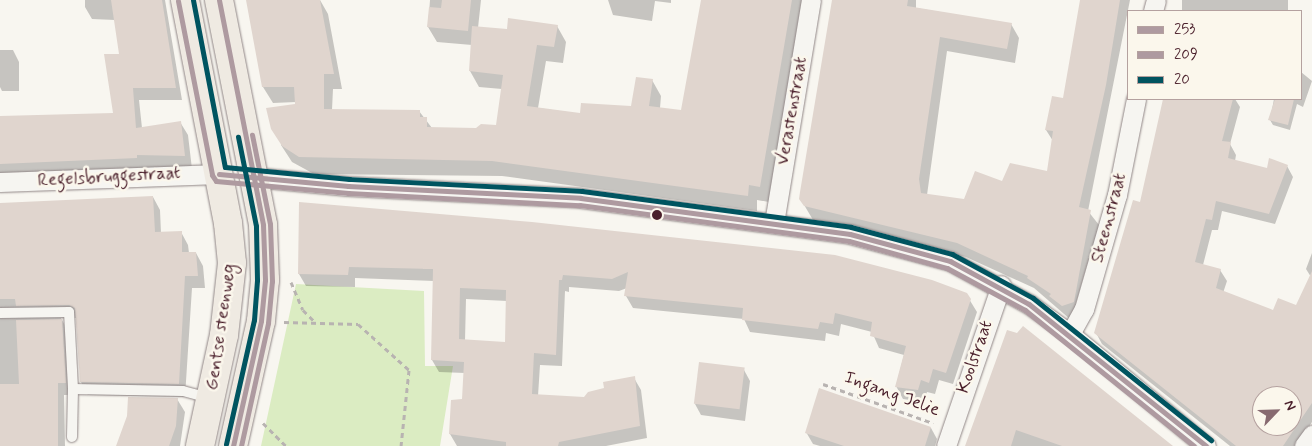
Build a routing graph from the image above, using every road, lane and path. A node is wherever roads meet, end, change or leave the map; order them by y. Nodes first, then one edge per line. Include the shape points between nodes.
1 (185, 0) edge
2 (219, 0) edge
3 (811, 0) edge
4 (1136, 100) edge
5 (219, 174) junction
6 (253, 176) junction
7 (0, 182) edge
8 (774, 223) junction
9 (291, 280) dead end
10 (1001, 285) junction
11 (0, 313) edge
12 (261, 321) junction
13 (316, 323) junction
14 (1070, 334) junction
15 (823, 384) dead end
16 (73, 389) junction
17 (211, 398) junction
18 (1312, 435) edge
19 (72, 437) dead end
20 (948, 438) edge
21 (200, 446) edge
22 (233, 446) edge
23 (401, 446) edge
24 (1206, 446) edge
25 (1304, 446) edge

1 - 5 main road, Gentse steenweg
2 - 6 main road, Gentse steenweg
3 - 8 street, Verastenstraat
4 - 14 street, Steenstraat via 1117,195 1084,309
5 - 6 main road
5 - 7 street, Regelsbruggestraat
5 - 17 main road, Gentse steenweg via 232,263 224,335
6 - 8 street via 348,186 581,198
6 - 12 main road, Gentse steenweg via 263,225
8 - 10 street via 850,234 950,261
9 - 13 path via 303,310
10 - 14 street
10 - 20 street, Koolstraat
11 - 16 lane via 69,312
12 - 13 path
12 - 22 main road, Gentse steenweg
13 - 23 path via 358,324 409,370
14 - 24 street
15 - 20 path, Ingang Jelie
16 - 17 lane via 183,391
16 - 19 lane
17 - 21 main road, Gentse steenweg
18 - 25 street

